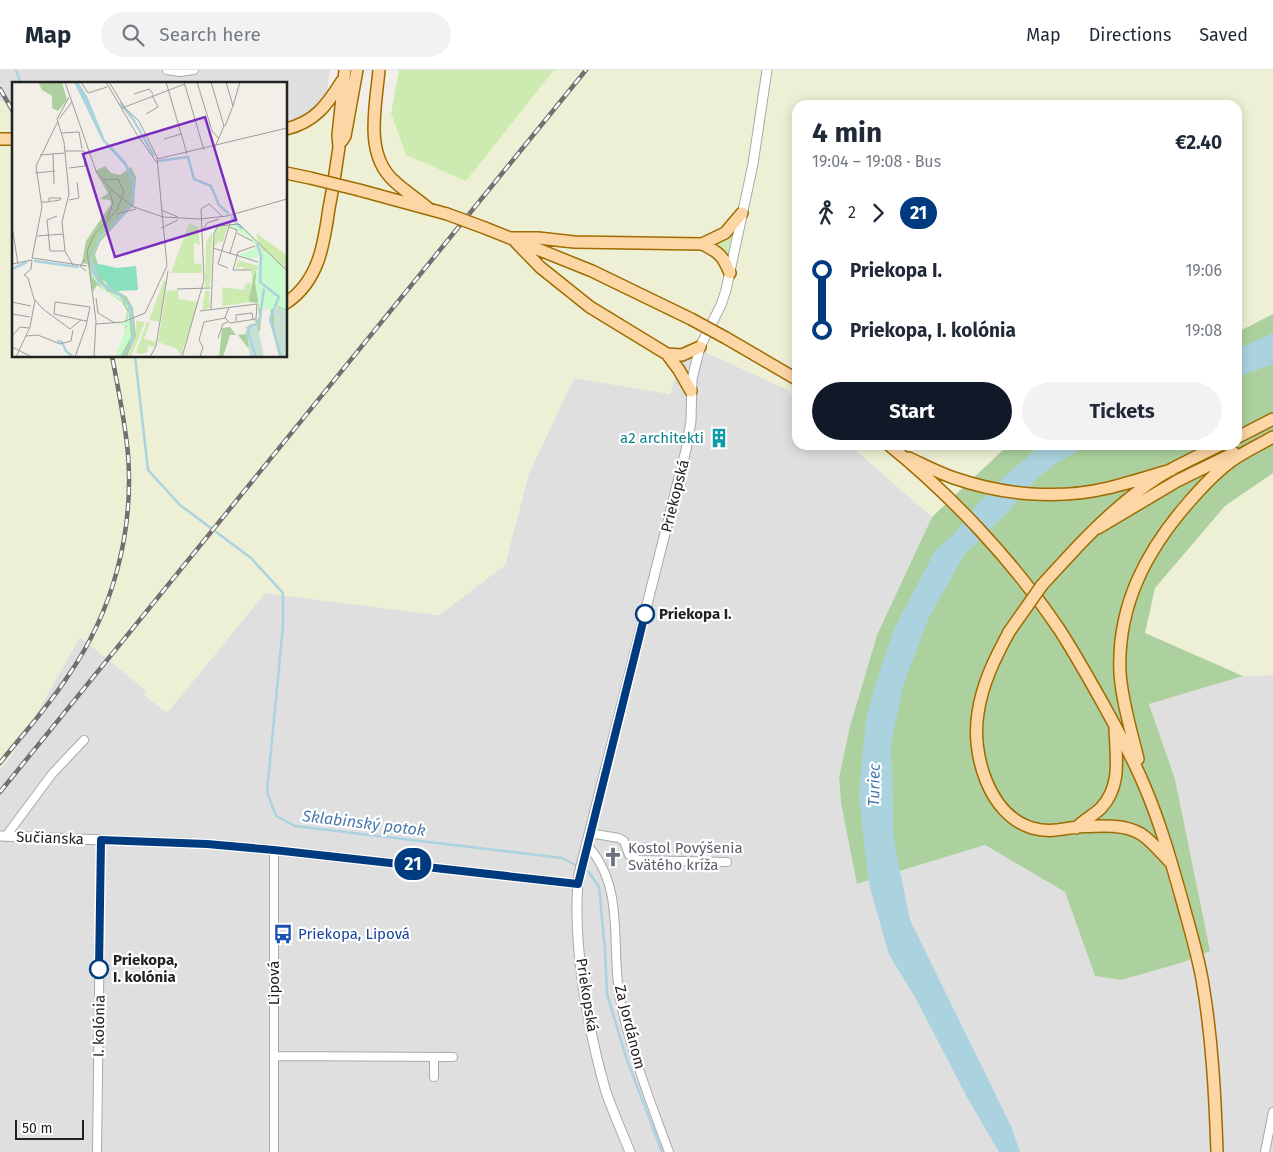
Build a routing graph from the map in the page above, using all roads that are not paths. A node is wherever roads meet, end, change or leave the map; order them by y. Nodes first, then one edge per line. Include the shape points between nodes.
1 (167, 70) edge
2 (194, 70) edge
3 (357, 70) edge
4 (379, 70) edge
5 (767, 70) edge
6 (344, 74) edge
7 (288, 128) edge
8 (339, 147) junction
9 (288, 173) edge
10 (429, 209) junction
11 (742, 213) junction
12 (512, 238) junction
13 (702, 244) junction
14 (730, 273) junction
15 (288, 301) edge
16 (700, 347) junction
17 (667, 354) junction
18 (792, 376) edge
19 (691, 391) junction
20 (1273, 419) edge
21 (1242, 435) edge
22 (1273, 437) edge
23 (1242, 449) edge
24 (894, 450) edge
25 (1210, 450) edge
26 (1240, 450) edge
27 (901, 455) junction
28 (1171, 470) junction
29 (1098, 528) junction
30 (1115, 724) junction
31 (84, 740) dead end
32 (1144, 785) junction
33 (1076, 828) junction
34 (589, 833) junction
35 (3, 836) edge
36 (101, 840) junction
37 (586, 844) junction
38 (274, 850) junction
39 (727, 862) dead end
40 (1172, 864) junction
41 (578, 879) junction
42 (274, 1056) junction
43 (434, 1057) junction
44 (453, 1057) dead end
45 (434, 1077) dead end
46 (1273, 1112) edge
47 (98, 1152) edge
48 (274, 1152) edge
49 (630, 1152) edge
50 (669, 1152) edge
51 (1217, 1152) edge
52 (1265, 1152) edge

1 - 2 street
3 - 8 main road via 345,136
4 - 10 main road via 375,144 379,158 393,180
5 - 11 street, Priekopská
6 - 7 main road via 320,112
6 - 8 main road
8 - 15 main road via 320,257 307,284
9 - 10 main road, bridge
10 - 12 main road, bridge
11 - 13 main road via 725,233
11 - 14 street, Priekopská
12 - 13 main road
12 - 17 main road via 540,267 590,307
12 - 18 main road, bridge via 616,282 691,319
13 - 14 main road via 724,258
14 - 16 street, Priekopská via 721,305
16 - 17 main road via 682,355
16 - 19 street, Priekopská
17 - 19 main road
19 - 34 street, Priekopská via 691,421 686,450
20 - 21 main road
22 - 23 main road
22 - 32 main road via 1231,461 1200,489 1159,540 1132,593 1125,617 1120,672 1122,695
24 - 27 main road
25 - 28 main road
26 - 29 main road via 1177,481
27 - 28 main road via 953,478 1016,493 1084,492
27 - 30 main road via 1001,554 1058,628
28 - 29 main road via 1136,493
29 - 33 main road, bridge via 1042,585 1009,632 989,672 977,715 979,758 999,805 1031,828 1060,831
30 - 32 main road
30 - 33 main road via 1117,763 1111,794
31 - 35 street via 52,774
32 - 40 main road
33 - 40 main road via 1129,828 1148,840
34 - 37 street, Priekopská
34 - 39 street via 619,838 624,841 629,855 639,860
35 - 36 street, Sučianska
36 - 38 street, Sučianska
36 - 47 street, I. kolónia
37 - 41 street, Priekopská
37 - 50 street, Za Jordánom via 608,881 613,902 617,987 621,1005
38 - 41 street, Sučianska
38 - 42 street, Lipová
40 - 51 main road via 1202,978 1214,1080
41 - 49 street, Priekopská via 580,958 589,1017 607,1092
42 - 43 street
42 - 48 street, Lipová
43 - 44 street
43 - 45 street
46 - 52 street

